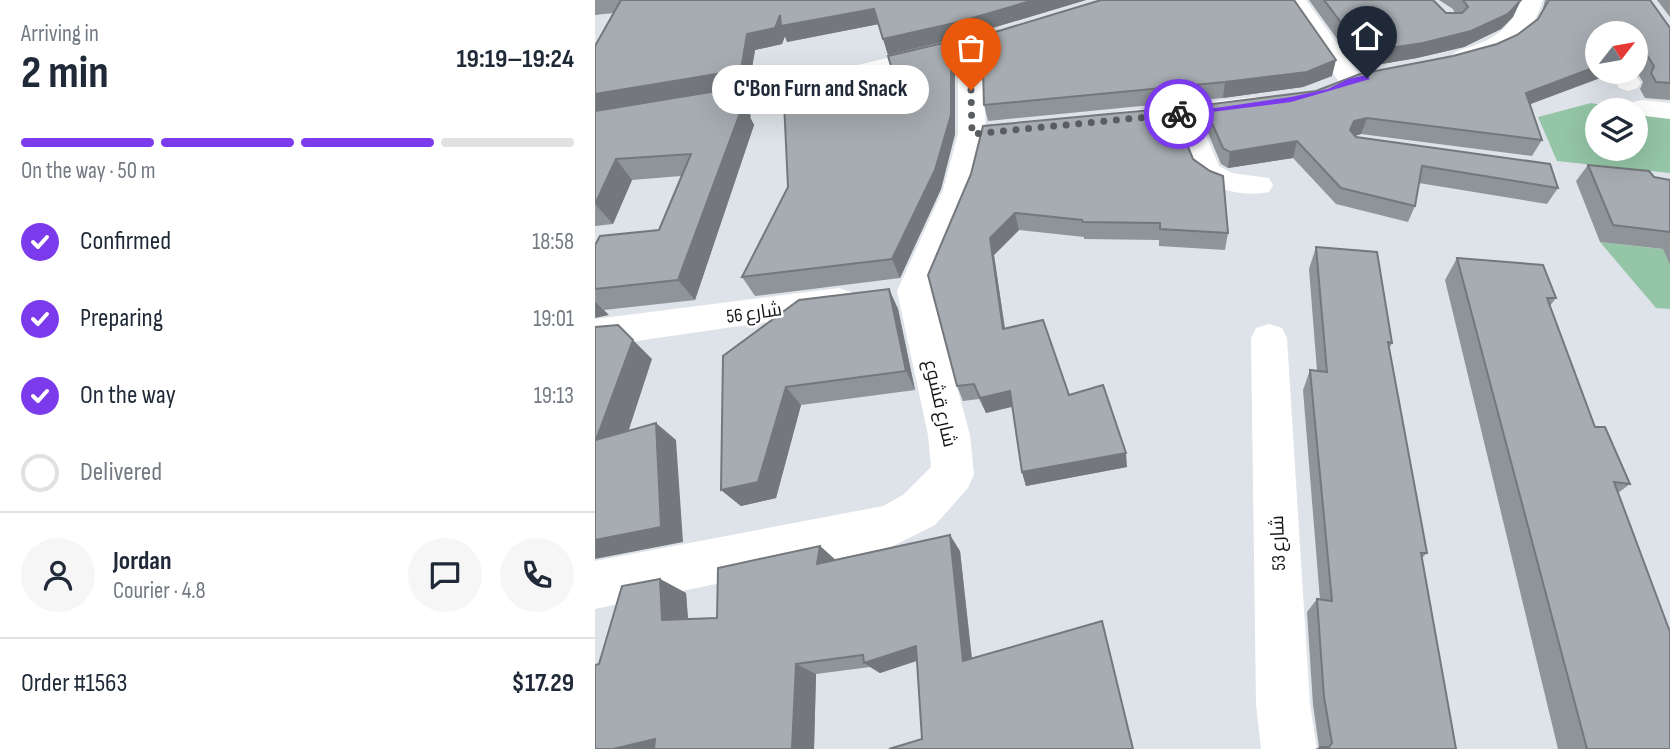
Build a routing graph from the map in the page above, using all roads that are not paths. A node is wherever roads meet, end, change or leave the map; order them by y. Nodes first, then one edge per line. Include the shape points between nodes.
1 (1295, 0) edge
2 (1532, 0) edge
3 (1436, 65) edge
4 (1351, 82) edge
5 (1282, 101) edge
6 (1648, 109) edge
7 (1670, 111) edge
8 (1183, 113) junction
9 (1105, 121) edge
10 (595, 122) edge
11 (1258, 185) dead end
12 (890, 294) junction
13 (595, 333) edge
14 (1269, 338) dead end
15 (595, 585) edge
16 (1289, 749) edge

1 - 4 street
2 - 3 street via 1527,20 1506,41
5 - 8 street
6 - 7 street
8 - 9 street
8 - 11 street via 1211,176
10 - 12 street via 773,93 983,42 985,133 958,190
12 - 13 street, شارع 56
12 - 15 street, شارع قشوع via 954,457 953,474 933,497 889,526
14 - 16 street, شارع 53 via 1283,705

